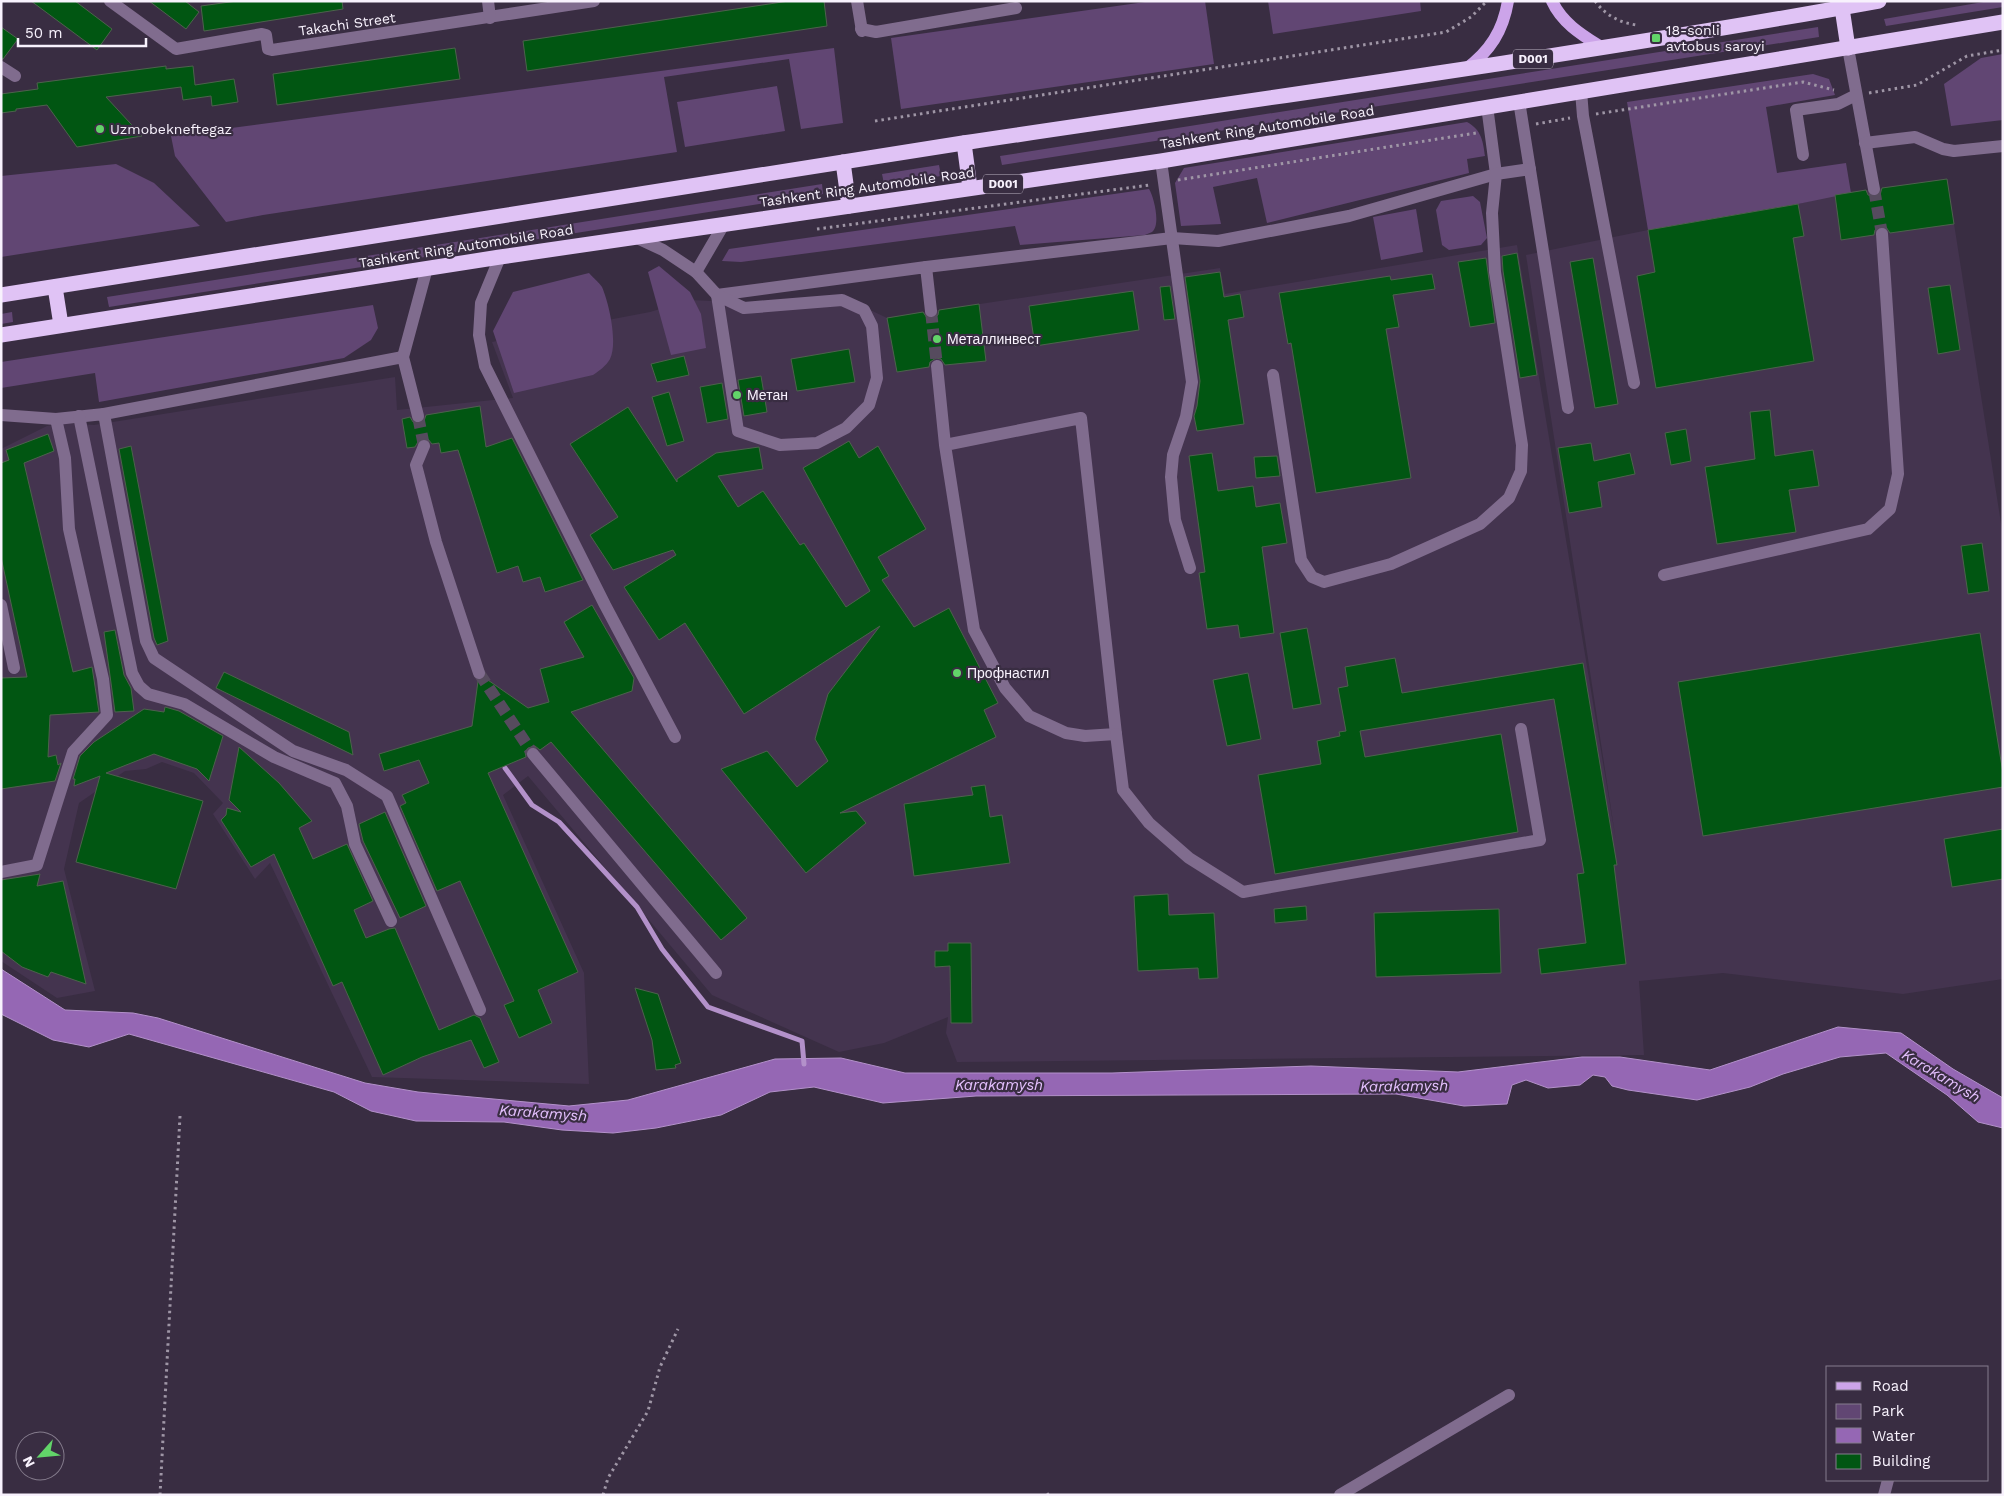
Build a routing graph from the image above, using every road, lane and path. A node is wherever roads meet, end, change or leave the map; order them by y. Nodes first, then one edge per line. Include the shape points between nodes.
1 (110, 1) edge
2 (488, 1) edge
3 (594, 1) edge
4 (857, 1) edge
5 (1487, 1) edge
6 (1508, 1) edge
7 (1552, 1) edge
8 (1595, 1) edge
9 (1878, 1) edge
10 (1016, 8) dead end
11 (1842, 8) junction
12 (490, 18) junction
13 (2003, 22) edge
14 (1645, 27) dead end
15 (1601, 47) junction
16 (1848, 48) junction
17 (2003, 50) edge
18 (1, 67) edge
19 (1464, 70) junction
20 (15, 76) dead end
21 (1581, 91) junction
22 (1856, 95) junction
23 (1519, 101) junction
24 (1487, 106) junction
25 (1583, 116) junction
26 (875, 121) dead end
27 (1523, 126) junction
28 (1490, 131) junction
29 (964, 143) junction
30 (1865, 143) junction
31 (2003, 146) edge
32 (1803, 155) dead end
33 (1161, 161) junction
34 (843, 162) junction
35 (1530, 169) junction
36 (1496, 174) junction
37 (1164, 182) junction
38 (970, 188) junction
39 (1874, 189) tunnel mouth
40 (848, 206) junction
41 (724, 224) junction
42 (810, 230) dead end
43 (1882, 234) tunnel mouth
44 (635, 237) junction
45 (1172, 238) junction
46 (500, 257) junction
47 (926, 267) junction
48 (426, 268) junction
49 (696, 272) junction
50 (56, 287) junction
51 (1, 295) edge
52 (717, 295) junction
53 (931, 311) tunnel mouth
54 (61, 325) junction
55 (1, 334) edge
56 (403, 357) junction
57 (937, 366) tunnel mouth
58 (1273, 375) dead end
59 (1634, 383) dead end
60 (1568, 408) dead end
61 (104, 414) junction
62 (1, 415) edge
63 (79, 416) junction
64 (418, 416) tunnel mouth
65 (56, 419) junction
66 (945, 445) junction
67 (424, 446) tunnel mouth
68 (1190, 568) dead end
69 (1664, 575) dead end
70 (1, 605) edge
71 (14, 668) dead end
72 (479, 673) tunnel mouth
73 (1520, 729) dead end
74 (1116, 734) junction
75 (675, 737) dead end
76 (533, 754) tunnel mouth
77 (1, 872) edge
78 (391, 921) dead end
79 (716, 973) dead end
80 (480, 1010) dead end
81 (180, 1116) dead end
82 (678, 1330) dead end
83 (1509, 1395) dead end
84 (1888, 1481) edge
85 (160, 1495) edge
86 (603, 1495) edge
87 (1340, 1495) edge
88 (1884, 1495) edge

1 - 12 street, Takachi Street via 176,49 262,34 266,36 268,49 272,50
2 - 12 street
3 - 12 street, Takachi Street
4 - 10 street via 862,30 876,32
5 - 26 path via 1471,17 1446,32
6 - 19 main road via 1504,22 1490,47
7 - 15 main road via 1567,22
8 - 14 path via 1622,23
9 - 11 highway, Tashkent Ring Automobile Road / D001
11 - 15 highway, Tashkent Ring Automobile Road / D001
11 - 16 highway
13 - 16 highway, Tashkent Ring Automobile Road / D001
15 - 19 highway, Tashkent Ring Automobile Road / D001
16 - 21 highway, Tashkent Ring Automobile Road / D001
16 - 22 street
17 - 22 path via 1967,56 1916,85
18 - 20 street
19 - 29 highway, Tashkent Ring Automobile Road / D001
21 - 23 highway, Tashkent Ring Automobile Road / D001
21 - 25 street
22 - 25 path via 1803,82
22 - 30 street
22 - 32 street via 1838,104 1796,110
23 - 24 highway, Tashkent Ring Automobile Road / D001
23 - 27 street
24 - 28 street
24 - 33 highway, Tashkent Ring Automobile Road / D001
25 - 27 path
25 - 59 street
27 - 35 street
28 - 36 street
28 - 37 path
29 - 34 highway, Tashkent Ring Automobile Road / D001
29 - 38 highway
30 - 31 street via 1915,137 1954,151
30 - 39 street
33 - 37 street
33 - 38 highway, Tashkent Ring Automobile Road / D001
34 - 40 highway
34 - 50 highway, Tashkent Ring Automobile Road / D001
35 - 36 street
35 - 60 street
36 - 45 street via 1349,216 1218,241
36 - 58 street via 1492,214 1495,272 1522,445 1521,471 1509,498 1480,524 1391,564 1324,582 1312,577 1301,560
37 - 42 path
37 - 45 street
38 - 40 highway, Tashkent Ring Automobile Road / D001
40 - 41 highway, Tashkent Ring Automobile Road / D001
41 - 44 highway, Tashkent Ring Automobile Road / D001
41 - 49 street
43 - 69 street via 1898,474 1890,510 1868,528
44 - 46 highway, Tashkent Ring Automobile Road / D001
44 - 49 street via 663,250
45 - 47 street
45 - 68 street via 1192,382 1186,417 1173,455 1172,499
46 - 48 highway, Tashkent Ring Automobile Road / D001
46 - 75 street via 481,303 479,335 485,366
47 - 52 street
47 - 53 street
48 - 54 highway, Tashkent Ring Automobile Road / D001
48 - 56 street
49 - 52 street
50 - 51 highway, Tashkent Ring Automobile Road / D001
50 - 54 highway
52 - 52 street via 744,308 842,300 864,310 872,326 877,378 869,405 846,428 817,443 780,445 738,431
54 - 55 highway, Tashkent Ring Automobile Road / D001
56 - 61 street
56 - 64 street
57 - 66 street
61 - 63 street
61 - 80 street via 146,641 154,658 292,751 346,770 387,796
62 - 65 street
63 - 65 street
63 - 78 street via 132,673 139,686 148,694 184,704 274,757 334,783 347,806 355,844
65 - 77 street via 65,458 69,529 103,679 107,715 73,752 37,865
66 - 74 street via 974,630 1004,688 1029,716 1066,733 1085,736
66 - 74 street via 1081,418
67 - 72 street via 416,465 436,542
70 - 71 street
73 - 74 street via 1540,840 1243,892 1188,858 1149,824 1123,790
76 - 79 street
81 - 85 path
82 - 86 path via 660,1367 648,1411 608,1478
83 - 87 street
84 - 88 street

